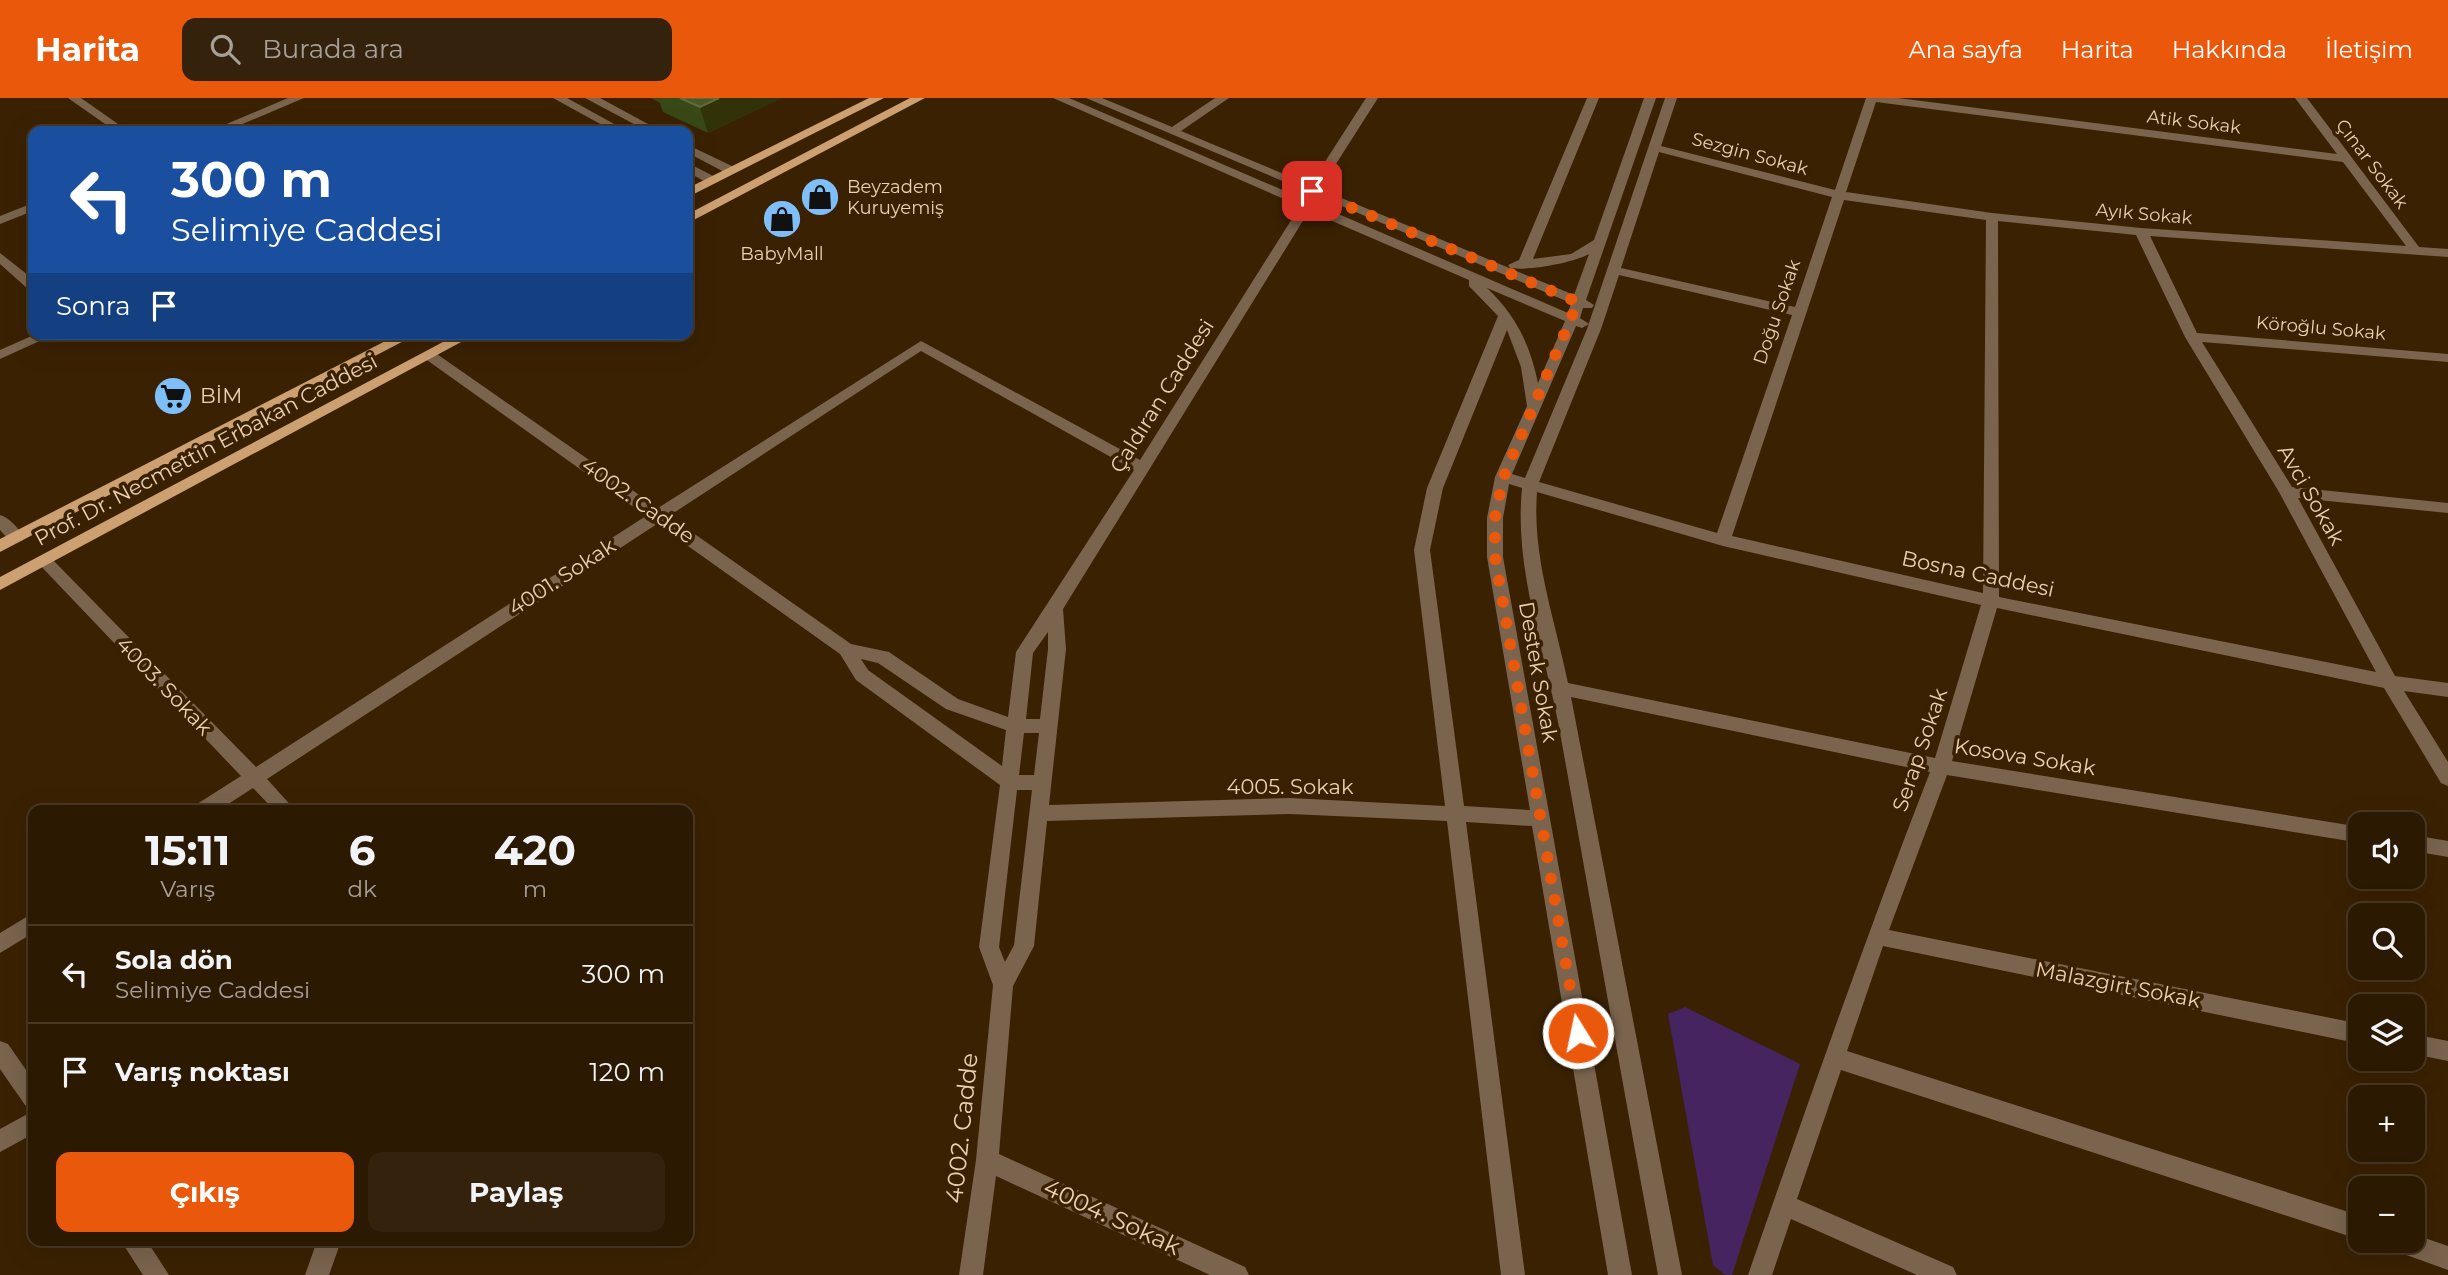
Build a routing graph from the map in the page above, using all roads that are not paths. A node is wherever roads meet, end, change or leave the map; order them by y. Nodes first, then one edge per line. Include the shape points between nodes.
1 (74, 98) edge
2 (298, 98) edge
3 (559, 98) edge
4 (592, 98) edge
5 (878, 98) edge
6 (919, 98) edge
7 (1059, 98) edge
8 (1092, 98) edge
9 (1223, 98) edge
10 (1372, 98) edge
11 (1593, 98) edge
12 (1650, 98) edge
13 (1671, 98) edge
14 (1871, 98) edge
15 (2301, 98) edge
16 (115, 126) edge
17 (228, 126) edge
18 (612, 126) edge
19 (645, 126) edge
20 (1172, 132) junction
21 (1653, 147) junction
22 (693, 151) edge
23 (2346, 159) junction
24 (693, 170) edge
25 (732, 171) junction
26 (713, 181) junction
27 (693, 191) edge
28 (1312, 191) junction
29 (1838, 195) junction
30 (1306, 206) junction
31 (28, 208) edge
32 (693, 216) edge
33 (1992, 217) junction
34 (0, 220) edge
35 (2141, 232) junction
36 (1598, 243) junction
37 (2415, 250) junction
38 (2448, 253) edge
39 (0, 257) edge
40 (1487, 264) junction
41 (1524, 265) junction
42 (1613, 270) junction
43 (1463, 274) junction
44 (28, 282) edge
45 (1578, 302) junction
46 (1600, 310) junction
47 (1797, 312) junction
48 (1506, 314) junction
49 (1572, 320) junction
50 (1594, 329) junction
51 (2192, 337) junction
52 (34, 340) edge
53 (395, 340) edge
54 (458, 340) edge
55 (0, 355) edge
56 (429, 355) junction
57 (2448, 358) edge
58 (1534, 407) junction
59 (1143, 468) junction
60 (1503, 477) junction
61 (1530, 484) junction
62 (2287, 492) junction
63 (2448, 508) edge
64 (657, 515) junction
65 (0, 520) edge
66 (16, 537) junction
67 (1723, 540) junction
68 (0, 545) edge
69 (44, 561) junction
70 (0, 584) edge
71 (1991, 601) junction
72 (1055, 609) junction
73 (845, 649) junction
74 (2390, 682) junction
75 (1561, 688) junction
76 (2448, 690) edge
77 (1016, 726) junction
78 (1049, 726) junction
79 (1941, 767) junction
80 (253, 778) junction
81 (2448, 778) edge
82 (1010, 782) junction
83 (1042, 783) junction
84 (212, 805) edge
85 (281, 805) edge
86 (1039, 813) junction
87 (1455, 814) junction
88 (1541, 818) junction
89 (2348, 833) edge
90 (2425, 845) edge
91 (2448, 849) edge
92 (28, 925) edge
93 (1876, 936) junction
94 (0, 944) edge
95 (1003, 985) junction
96 (2348, 1031) edge
97 (2425, 1046) edge
98 (0, 1051) edge
99 (2448, 1051) edge
100 (1834, 1057) junction
101 (28, 1091) edge
102 (28, 1125) edge
103 (0, 1141) edge
104 (987, 1160) junction
105 (1782, 1204) junction
106 (2348, 1224) edge
107 (137, 1246) edge
108 (327, 1246) edge
109 (2425, 1250) edge
110 (2448, 1258) edge
111 (157, 1275) edge
112 (317, 1275) edge
113 (971, 1275) edge
114 (1237, 1275) edge
115 (1513, 1275) edge
116 (1620, 1275) edge
117 (1670, 1275) edge
118 (1760, 1275) edge
119 (1945, 1275) edge

1 - 16 street
2 - 17 street
3 - 18 street
4 - 19 street
5 - 25 main road
6 - 32 main road
7 - 30 street
8 - 20 street
9 - 20 street
10 - 28 street
11 - 41 street
12 - 36 street, Destek Sokak
13 - 21 street, Destek Sokak
14 - 23 street, Atik Sokak
14 - 29 street, Doğu Sokak
15 - 23 street, Çınar Sokak
20 - 28 street
21 - 29 street, Sezgin Sokak
21 - 42 street, Destek Sokak
22 - 25 street
23 - 37 street, Çınar Sokak
24 - 26 street
25 - 26 main road
26 - 27 main road
28 - 40 street
29 - 33 street, Ayık Sokak
29 - 47 street, Doğu Sokak
30 - 43 street
30 - 59 street, Çaldıran Caddesi
31 - 34 street
33 - 35 street, Ayık Sokak
33 - 71 street, Serap Sokak
35 - 37 street, Ayık Sokak
35 - 51 street, Avci Sokak
36 - 41 street via 1574,257
36 - 45 street, Destek Sokak
37 - 38 street, Ayık Sokak
39 - 44 street
40 - 41 street
40 - 45 street
42 - 46 street, Destek Sokak
42 - 47 street
43 - 48 street
43 - 49 street
45 - 46 street
45 - 49 street, Destek Sokak
46 - 50 street, Destek Sokak
47 - 67 street, Doğu Sokak
48 - 58 street via 1526,356
48 - 87 street via 1439,470 1424,525 1422,550
49 - 50 street
49 - 58 street, Destek Sokak
50 - 61 street, Destek Sokak
51 - 57 street, Köroğlu Sokak
51 - 62 street, Avci Sokak
52 - 55 street
53 - 66 main road, Prof. Dr. Necmettin Erbakan Caddesi
54 - 56 main road, Prof. Dr. Necmettin Erbakan Caddesi
56 - 64 street, 4002. Cadde
56 - 69 main road, Prof. Dr. Necmettin Erbakan Caddesi
58 - 60 street, Destek Sokak
59 - 64 street, 4001. Sokak via 921,345
59 - 72 street, Çaldıran Caddesi
60 - 61 street, Bosna Caddesi
60 - 88 street, Destek Sokak via 1495,518 1495,557
61 - 67 street, Bosna Caddesi
61 - 75 street, Destek Sokak via 1526,512 1529,554
62 - 63 street
62 - 74 street, Avci Sokak
64 - 73 street, 4002. Cadde
64 - 80 street, 4001. Sokak
65 - 66 street
66 - 68 main road, Prof. Dr. Necmettin Erbakan Caddesi
67 - 71 street, Bosna Caddesi
69 - 70 main road, Prof. Dr. Necmettin Erbakan Caddesi
69 - 80 street, 4003. Sokak
71 - 74 street, Bosna Caddesi
71 - 79 street, Serap Sokak
72 - 77 street, Çaldıran Caddesi via 1025,652
72 - 78 street via 1057,649
73 - 77 street, 4002. Cadde via 883,657 952,704
73 - 82 street, 4002. Cadde via 862,676
74 - 76 street, Bosna Caddesi
74 - 81 street, Avci Sokak
75 - 79 street, Kosova Sokak
75 - 117 street, Destek Sokak
77 - 78 street, 4002. Cadde
77 - 82 street, 4002. Cadde
78 - 83 street, 4002. Cadde
79 - 89 street, Kosova Sokak
79 - 93 street, Serap Sokak
80 - 84 street, 4001. Sokak
80 - 85 street, 4003. Sokak
82 - 83 street
82 - 95 street, 4002. Cadde via 989,947
83 - 86 street, 4002. Cadde
86 - 87 street, 4005. Sokak via 1290,806
86 - 95 street, 4002. Cadde via 1024,946
87 - 88 street, 4005. Sokak
87 - 115 street
88 - 116 street, Destek Sokak
90 - 91 street
92 - 94 street
93 - 96 street, Malazgirt Sokak
93 - 100 street, Serap Sokak
95 - 104 street, 4002. Cadde
97 - 99 street
98 - 101 street
100 - 105 street, Serap Sokak
100 - 106 street
102 - 103 street
104 - 113 street, 4002. Cadde
104 - 114 street, 4004. Sokak
105 - 118 street, Serap Sokak
105 - 119 street
107 - 111 street
108 - 112 street
109 - 110 street

